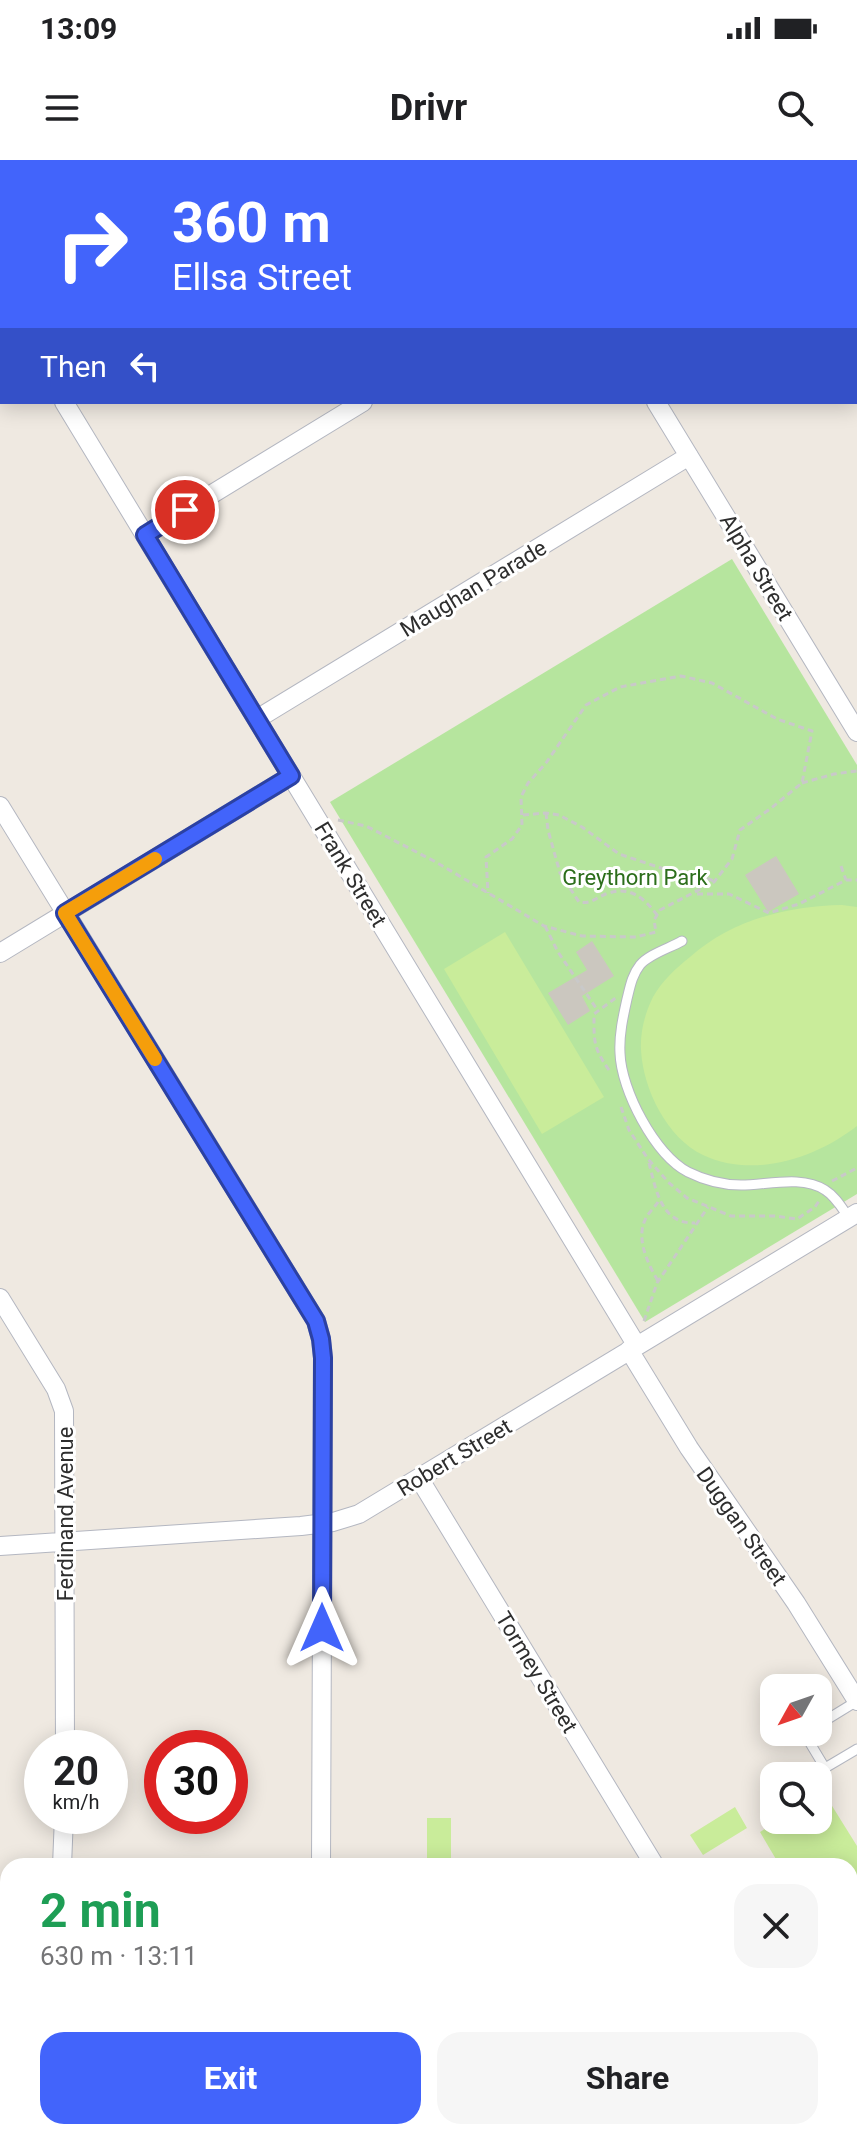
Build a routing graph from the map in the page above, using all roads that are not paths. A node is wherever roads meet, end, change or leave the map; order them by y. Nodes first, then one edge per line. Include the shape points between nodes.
1 (65, 404) edge
2 (360, 404) edge
3 (657, 404) edge
4 (689, 456) junction
5 (145, 535) junction
6 (257, 719) junction
7 (857, 732) edge
8 (291, 776) junction
9 (0, 806) edge
10 (65, 913) junction
11 (682, 941) dead end
12 (0, 953) edge
13 (854, 1221) edge
14 (0, 1298) edge
15 (633, 1348) junction
16 (419, 1478) junction
17 (322, 1524) junction
18 (65, 1541) junction
19 (0, 1546) edge
20 (857, 1701) edge
21 (832, 1716) edge
22 (65, 1730) edge
23 (812, 1746) edge
24 (857, 1749) edge
25 (63, 1834) edge
26 (62, 1858) edge
27 (321, 1858) edge
28 (650, 1858) edge

1 - 5 street, Frank Street
2 - 5 street
3 - 4 street, Alpha Street
4 - 6 street, Maughan Parade
4 - 7 street, Alpha Street
5 - 6 street, Frank Street
6 - 8 street, Frank Street
8 - 10 street
8 - 15 street, Frank Street
9 - 10 street
10 - 12 street
10 - 17 street via 316,1321 323,1358
11 - 13 lane via 642,962 632,977 622,1020 620,1055 648,1132 684,1170 723,1184 797,1182 826,1190
13 - 15 street, Robert Street
14 - 18 street, Ferdinand Avenue via 49,1376 64,1411
15 - 16 street, Robert Street
15 - 20 street, Duggan Street via 693,1455
16 - 17 street, Robert Street via 359,1514
16 - 28 street, Tormey Street
17 - 18 street, Robert Street
17 - 27 street
18 - 19 street, Robert Street
18 - 22 street, Ferdinand Avenue
20 - 21 lane
23 - 24 lane via 825,1768
25 - 26 street

